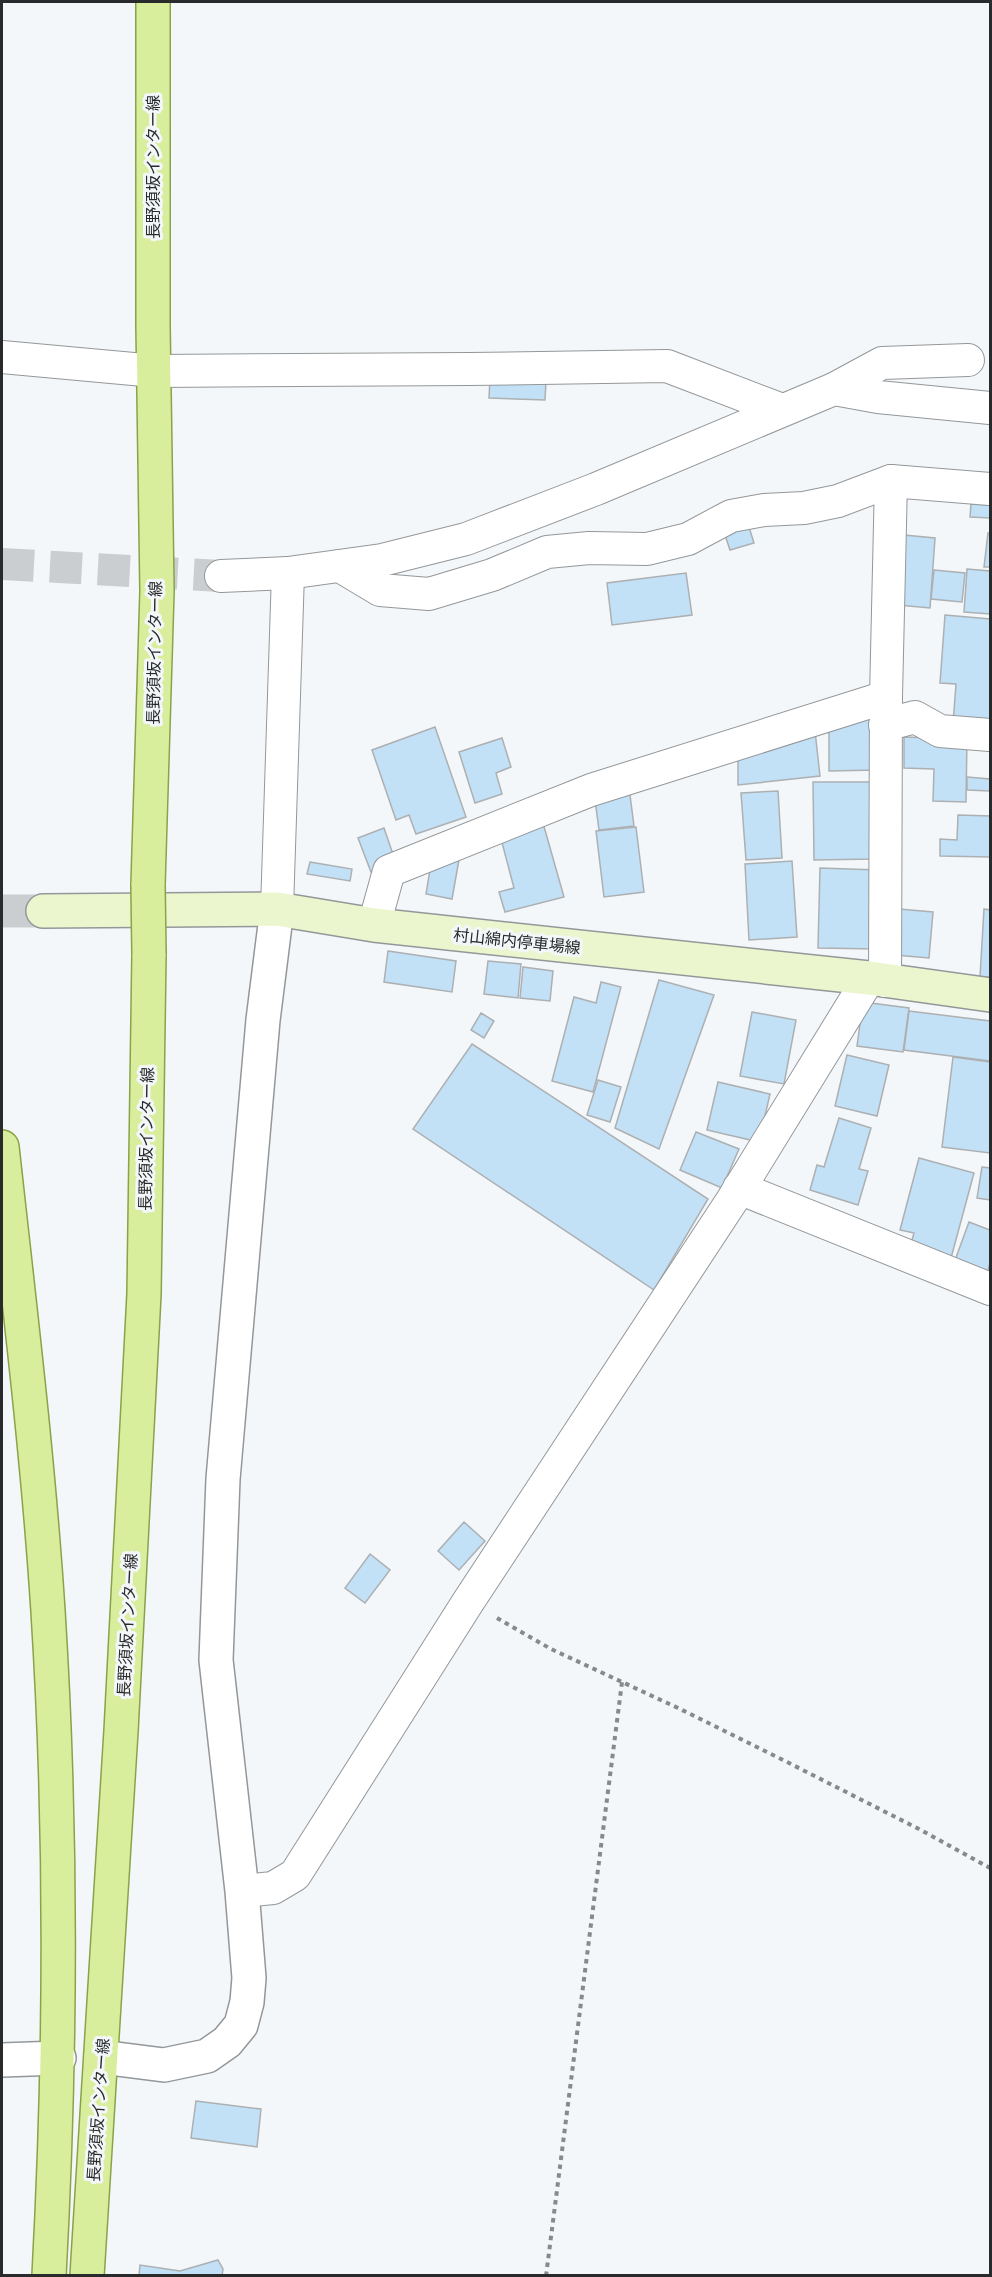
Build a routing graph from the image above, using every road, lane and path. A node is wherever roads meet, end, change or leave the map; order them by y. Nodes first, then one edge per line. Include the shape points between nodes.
1 (153, 2) edge
2 (2, 357) edge
3 (968, 360) dead end
4 (155, 371) junction
5 (834, 389) junction
6 (990, 408) edge
7 (782, 410) junction
8 (891, 481) junction
9 (990, 489) edge
10 (340, 566) junction
11 (288, 573) junction
12 (221, 576) tunnel mouth
13 (885, 711) junction
14 (990, 735) edge
15 (276, 909) junction
16 (43, 911) tunnel mouth
17 (374, 925) junction
18 (877, 980) junction
19 (990, 994) edge
20 (2, 1147) edge
21 (739, 1188) junction
22 (990, 1289) edge
23 (468, 1602) junction
24 (622, 1682) junction
25 (990, 1868) edge
26 (242, 1891) junction
27 (101, 2057) junction
28 (59, 2058) junction
29 (2, 2060) edge
30 (49, 2276) edge
31 (87, 2276) edge
32 (546, 2276) edge

1 - 4 main road, 長野須坂インター線
2 - 4 street
3 - 5 street via 882,363
4 - 7 street via 667,366
4 - 27 main road, 長野須坂インター線, bridge via 156,591 144,1294
5 - 6 street
5 - 7 street
7 - 10 street via 466,539
8 - 9 street
8 - 10 street via 838,501 731,516 688,539 647,549 547,552 492,575 429,594 381,590
8 - 13 street
10 - 11 street
11 - 12 street
11 - 15 street
13 - 14 street via 915,717 940,730
13 - 17 street via 591,790 389,871
13 - 18 street
15 - 16 main road, 村山綿内停車場線
15 - 17 main road, 村山綿内停車場線
15 - 26 street via 224,1467 216,1660
17 - 18 main road, 村山綿内停車場線
18 - 19 main road, 村山綿内停車場線
18 - 21 street
20 - 28 main road via 48,1610 57,1815
21 - 22 street
21 - 23 street
23 - 24 path via 551,1649
23 - 26 street via 295,1875 273,1888
24 - 25 path via 783,1760
24 - 32 path
26 - 27 street via 248,2002 241,2025 227,2042 207,2056 164,2065
27 - 31 main road, 長野須坂インター線
28 - 29 street
28 - 30 main road

